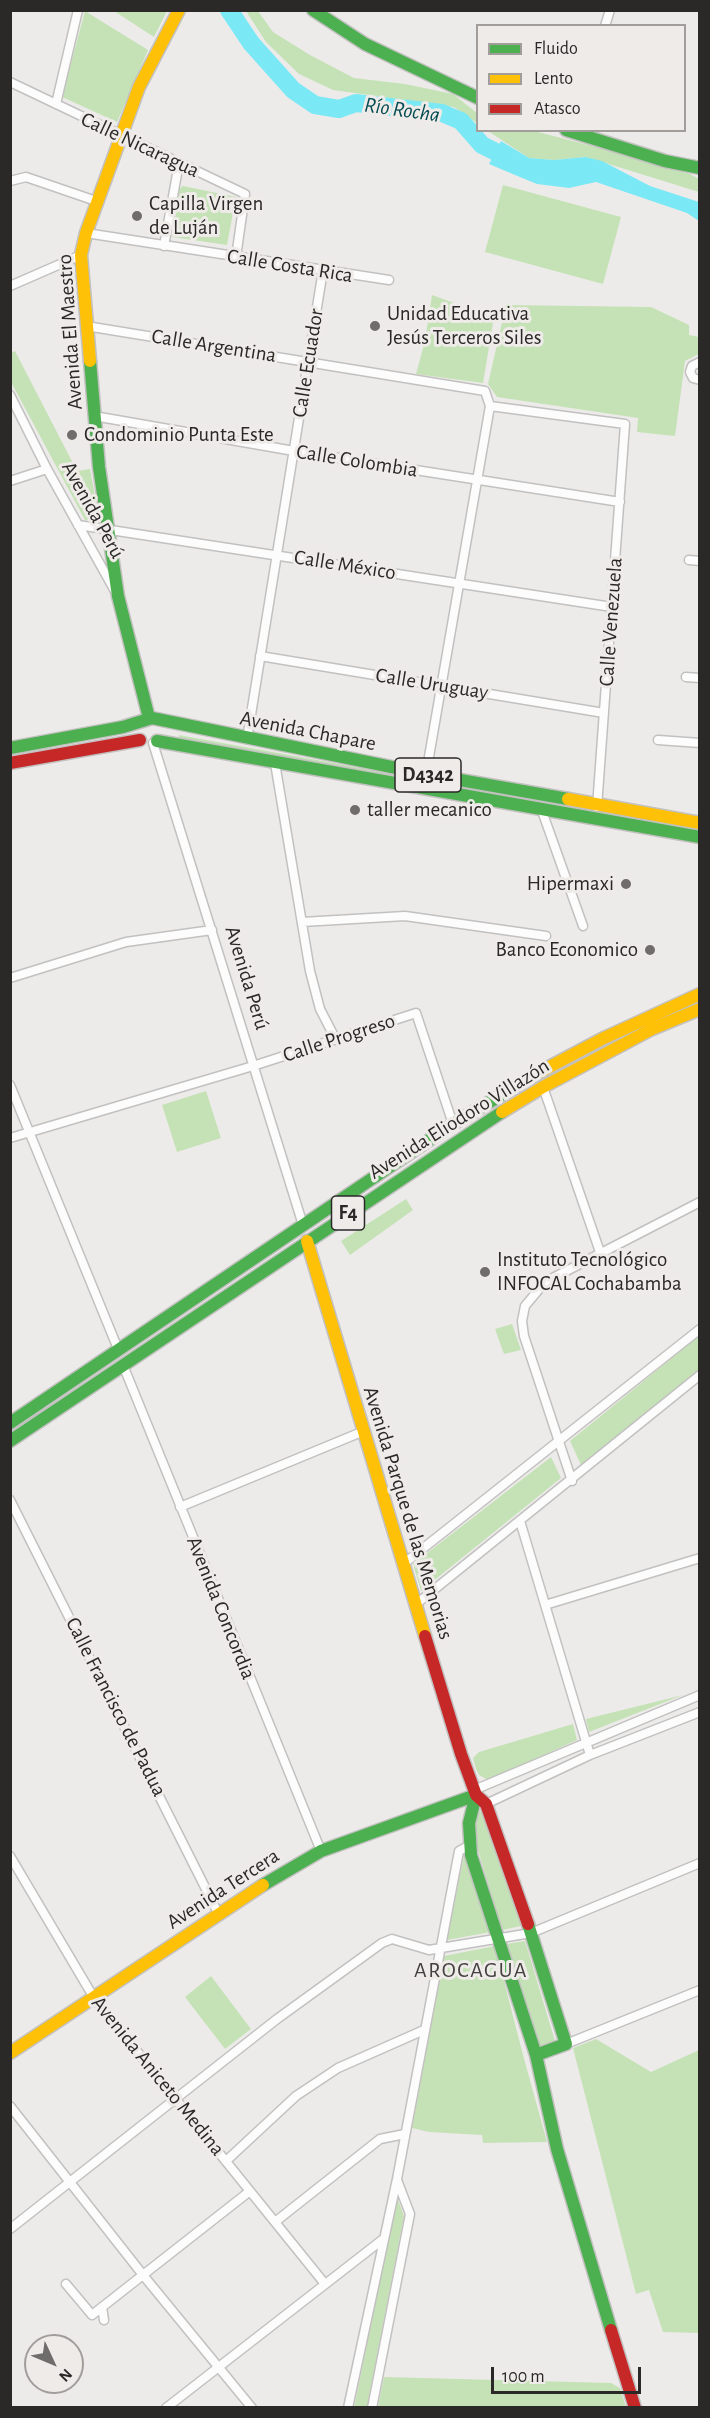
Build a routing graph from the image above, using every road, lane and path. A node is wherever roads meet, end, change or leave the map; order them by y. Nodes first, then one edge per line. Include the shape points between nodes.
1 (78, 10) edge
2 (179, 10) edge
3 (313, 10) edge
4 (10, 82) edge
5 (476, 98) edge
6 (56, 104) junction
7 (573, 132) edge
8 (122, 138) junction
9 (179, 163) junction
10 (699, 168) edge
11 (10, 182) edge
12 (99, 202) junction
13 (86, 233) junction
14 (164, 246) junction
15 (81, 255) junction
16 (236, 257) junction
17 (323, 270) junction
18 (389, 280) dead end
19 (10, 286) edge
20 (86, 326) junction
21 (308, 361) junction
22 (699, 362) edge
23 (699, 380) edge
24 (10, 395) edge
25 (490, 406) junction
26 (94, 416) junction
27 (294, 451) junction
28 (47, 469) junction
29 (476, 479) junction
30 (10, 481) edge
31 (620, 502) junction
32 (78, 525) junction
33 (109, 529) junction
34 (277, 554) junction
35 (689, 560) dead end
36 (699, 561) edge
37 (458, 584) junction
38 (118, 596) junction
39 (612, 607) junction
40 (260, 656) junction
41 (686, 677) dead end
42 (699, 678) edge
43 (440, 685) junction
44 (604, 712) junction
45 (149, 721) junction
46 (247, 739) junction
47 (140, 740) junction
48 (657, 740) dead end
49 (155, 742) junction
50 (699, 743) edge
51 (10, 748) edge
52 (10, 763) edge
53 (275, 763) junction
54 (426, 774) junction
55 (597, 805) junction
56 (542, 811) junction
57 (595, 820) junction
58 (699, 823) edge
59 (699, 837) edge
60 (302, 922) junction
61 (583, 926) dead end
62 (212, 930) junction
63 (546, 936) dead end
64 (10, 978) edge
65 (699, 994) edge
66 (699, 1009) edge
67 (336, 1040) junction
68 (253, 1066) junction
69 (10, 1085) edge
70 (543, 1087) junction
71 (453, 1125) junction
72 (31, 1132) junction
73 (10, 1138) edge
74 (699, 1202) edge
75 (303, 1225) junction
76 (307, 1241) junction
77 (601, 1255) junction
78 (699, 1329) edge
79 (118, 1349) junction
80 (123, 1365) junction
81 (699, 1375) edge
82 (10, 1423) edge
83 (364, 1431) junction
84 (10, 1441) edge
85 (558, 1443) junction
86 (572, 1481) junction
87 (10, 1500) edge
88 (180, 1507) junction
89 (520, 1521) junction
90 (699, 1558) edge
91 (402, 1565) junction
92 (415, 1605) junction
93 (545, 1605) junction
94 (699, 1695) edge
95 (699, 1712) edge
96 (586, 1741) junction
97 (590, 1755) junction
98 (475, 1792) junction
99 (486, 1804) junction
100 (470, 1845) junction
101 (321, 1851) junction
102 (10, 1856) edge
103 (699, 1863) edge
104 (219, 1915) junction
105 (531, 1933) junction
106 (498, 1938) junction
107 (441, 1948) junction
108 (699, 1990) edge
109 (94, 1998) junction
110 (424, 2030) junction
111 (566, 2044) junction
112 (10, 2053) edge
113 (537, 2055) junction
114 (178, 2099) junction
115 (10, 2106) edge
116 (405, 2134) junction
117 (226, 2161) junction
118 (397, 2179) junction
119 (71, 2182) junction
120 (250, 2191) junction
121 (275, 2222) junction
122 (10, 2229) edge
123 (382, 2240) junction
124 (143, 2276) junction
125 (66, 2284) dead end
126 (325, 2284) junction
127 (102, 2307) junction
128 (104, 2320) dead end
129 (219, 2365) junction
130 (166, 2408) edge
131 (252, 2408) edge
132 (348, 2408) edge
133 (372, 2408) edge
134 (635, 2408) edge

1 - 6 street
2 - 8 main road, Avenida El Maestro via 139,87
3 - 5 main road via 364,44
4 - 6 street, Calle Nicaragua
6 - 8 street, Calle Nicaragua
7 - 10 main road
8 - 9 street, Calle Nicaragua
8 - 12 main road, Avenida El Maestro
9 - 14 street
9 - 16 street, Calle Nicaragua via 245,194
11 - 12 street via 26,177
12 - 13 main road, Avenida El Maestro
13 - 14 street, Calle Costa Rica
13 - 15 main road, Avenida El Maestro
14 - 16 street, Calle Costa Rica
15 - 19 street
15 - 20 main road, Avenida El Maestro
16 - 17 street, Calle Costa Rica
17 - 18 street, Calle Costa Rica
17 - 21 street, Calle Ecuador
20 - 21 street, Calle Argentina
20 - 26 main road, Avenida El Maestro
21 - 25 street, Calle Argentina via 485,391
21 - 27 street, Calle Ecuador
22 - 23 street via 690,372
24 - 28 street, Avenida Perú
25 - 29 street
25 - 31 street, Calle Venezuela via 625,424
26 - 27 street, Calle Colombia
26 - 33 main road, Avenida El Maestro
27 - 29 street, Calle Colombia
27 - 34 street, Calle Ecuador
28 - 30 street
28 - 32 street, Avenida Perú
29 - 31 street, Calle Colombia
29 - 37 street
31 - 39 street, Calle Venezuela
32 - 33 street, Calle México
32 - 38 street, Avenida Perú
33 - 34 street, Calle México
33 - 38 main road, Avenida El Maestro
34 - 37 street, Calle México
34 - 40 street, Calle Ecuador
35 - 36 street
37 - 39 street, Calle México
37 - 43 street
38 - 45 main road, Avenida Perú
39 - 44 street, Calle Venezuela
40 - 43 street, Calle Uruguay
40 - 46 street, Calle Ecuador
41 - 42 street
43 - 44 street, Calle Uruguay
43 - 54 street
44 - 55 street, Calle Venezuela
45 - 46 main road, Avenida Chapare / D4342
45 - 47 main road via 137,732
45 - 49 main road via 162,732
45 - 51 main road, Avenida Chapare / D4342
46 - 54 main road, Avenida Chapare / D4342
47 - 49 main road, D4342
47 - 52 main road, D4342
48 - 50 street
49 - 53 main road, Avenida Chapare / D4342
49 - 62 street, Avenida Perú
53 - 56 main road, Avenida Chapare / D4342
53 - 60 street
54 - 55 main road, Avenida Chapare / D4342
55 - 57 street, Calle Venezuela
55 - 58 main road, Avenida Chapare / D4342
56 - 57 main road, Avenida Chapare / D4342
56 - 61 street
57 - 59 main road, Avenida Chapare / D4342
60 - 63 street via 405,916
60 - 67 street via 320,1009
62 - 64 street via 126,942
62 - 68 street, Avenida Perú
65 - 71 main road, Avenida Eliodoro Villazón / F4 via 538,1072
66 - 70 main road, Avenida Eliodoro Villazón / F4 via 652,1029
67 - 68 street, Calle Progreso
67 - 71 street, Calle Progreso via 416,1013
68 - 72 street, Calle Progreso
68 - 75 street, Avenida Perú
69 - 72 street
70 - 76 main road, Avenida Eliodoro Villazón / F4
70 - 77 street
71 - 75 main road, Avenida Eliodoro Villazón / F4
72 - 73 street, Calle Progreso
72 - 79 street
74 - 77 street
75 - 79 main road, Avenida Eliodoro Villazón / F4
76 - 80 main road, Avenida Eliodoro Villazón / F4
76 - 83 main road, Avenida Parque de las Memorias
77 - 85 street via 545,1282 525,1306 524,1336
78 - 85 street
79 - 82 main road, Avenida Eliodoro Villazón / F4
80 - 84 main road, Avenida Eliodoro Villazón / F4
80 - 88 street, Avenida Concordia
81 - 86 street
83 - 88 street
83 - 91 main road, Avenida Parque de las Memorias
85 - 86 street
85 - 91 street
86 - 89 street
87 - 104 street, Calle Francisco de Padua
88 - 101 street, Avenida Concordia
89 - 92 street
89 - 93 street
90 - 93 street
91 - 92 main road, Avenida Parque de las Memorias
92 - 98 main road, Avenida Parque de las Memorias
93 - 96 street
94 - 96 street, Avenida Tercera
95 - 97 street
96 - 97 street
96 - 98 street, Avenida Tercera
97 - 99 street
98 - 99 main road
98 - 100 main road via 470,1813
98 - 101 main road, Avenida Tercera
99 - 105 main road
100 - 106 main road
100 - 107 street via 459,1851
101 - 104 main road, Avenida Tercera
102 - 109 street, Avenida Aniceto Medina
103 - 105 street
104 - 109 main road, Avenida Tercera
105 - 106 street
105 - 111 main road
106 - 107 street
106 - 113 main road
107 - 110 street
107 - 114 street via 429,1950 392,1939 382,1942 277,2019
108 - 111 street
109 - 112 main road, Avenida Tercera
109 - 114 street, Avenida Aniceto Medina
110 - 116 street
110 - 117 street via 338,2068 296,2096
111 - 113 main road
113 - 134 main road via 557,2149
114 - 117 street, Avenida Aniceto Medina
114 - 119 street
115 - 119 street
116 - 118 street
116 - 121 street via 380,2139
117 - 120 street, Avenida Aniceto Medina
118 - 123 street
118 - 133 street via 410,2214
119 - 122 street
119 - 124 street
120 - 121 street, Avenida Aniceto Medina
120 - 124 street
121 - 126 street, Avenida Aniceto Medina
123 - 126 street
123 - 132 street
124 - 127 street
124 - 129 street
125 - 127 street via 93,2315
126 - 129 street
127 - 128 street
129 - 130 street
129 - 131 street

